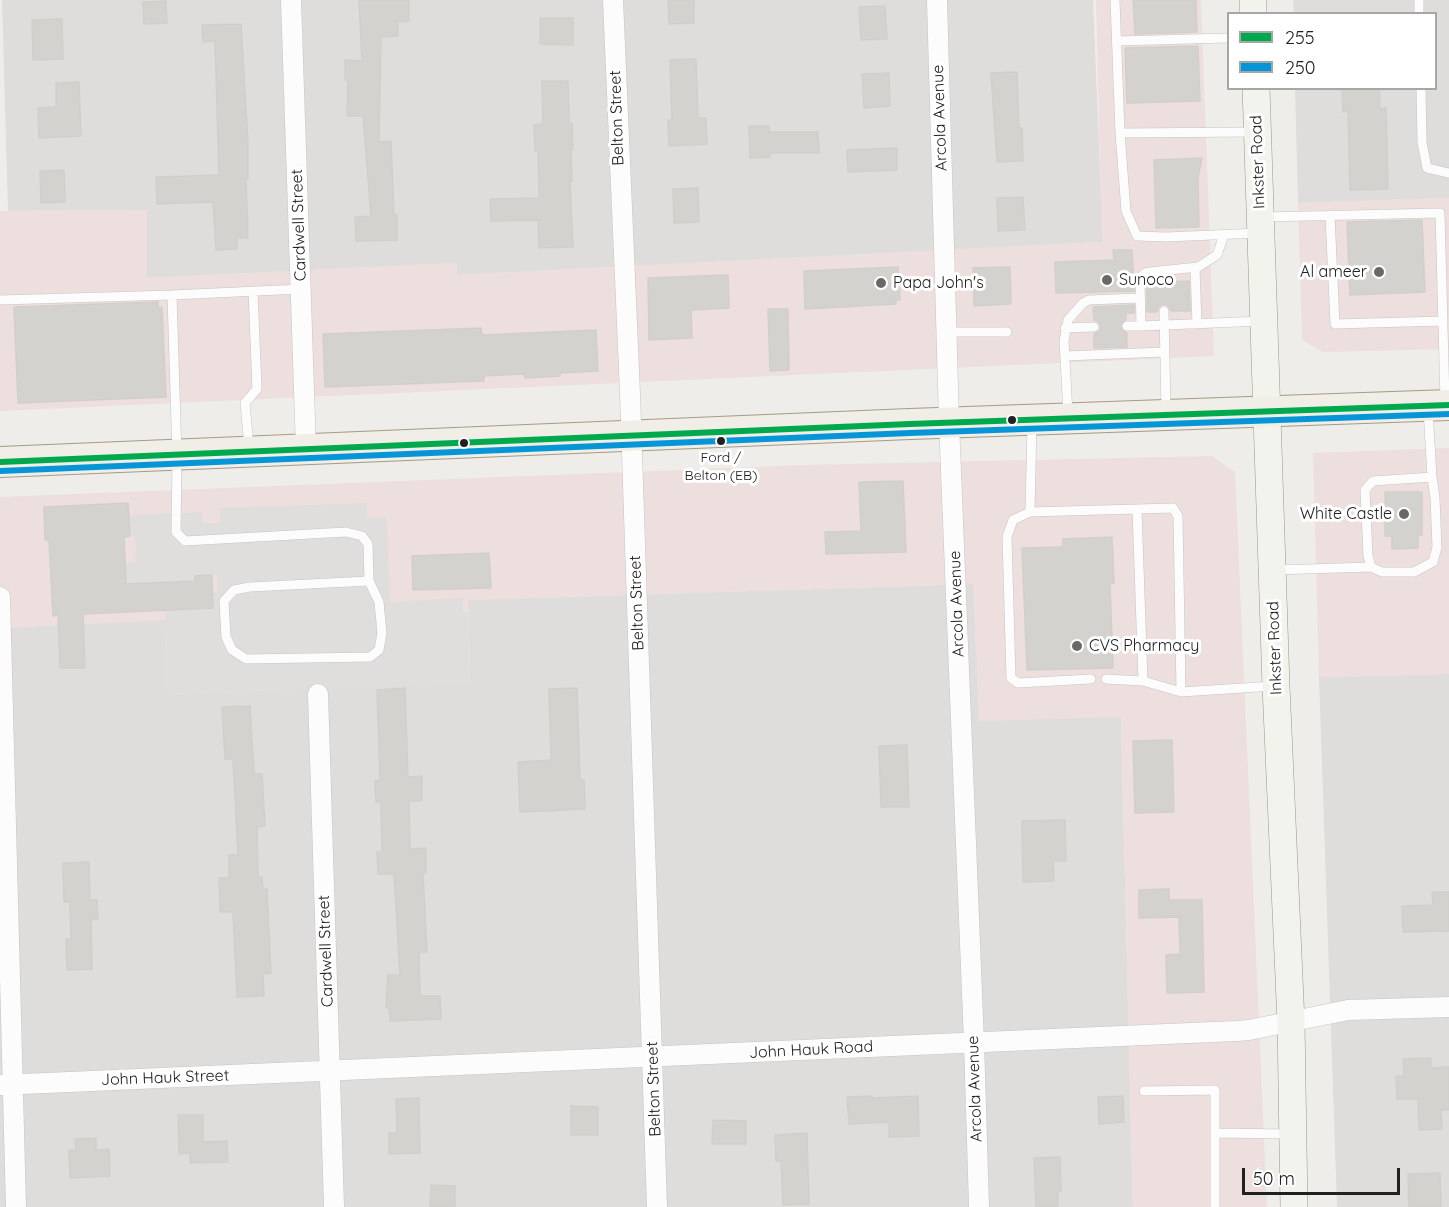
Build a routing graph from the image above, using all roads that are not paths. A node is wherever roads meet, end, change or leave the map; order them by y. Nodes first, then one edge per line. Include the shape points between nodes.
1 (291, 0) edge
2 (613, 0) edge
3 (937, 0) edge
4 (1115, 0) edge
5 (1227, 38) edge
6 (1117, 45) junction
7 (1256, 90) edge
8 (1421, 90) edge
9 (1257, 132) junction
10 (1120, 133) junction
11 (1449, 173) edge
12 (1330, 216) junction
13 (1260, 225) junction
14 (1224, 235) junction
15 (1195, 268) junction
16 (1163, 271) junction
17 (1163, 282) dead end
18 (301, 288) junction
19 (253, 291) junction
20 (172, 295) junction
21 (1140, 298) junction
22 (0, 300) edge
23 (1164, 311) dead end
24 (1264, 321) junction
25 (1443, 321) junction
26 (1197, 324) junction
27 (1164, 325) junction
28 (1127, 326) dead end
29 (1142, 326) junction
30 (1094, 327) dead end
31 (1065, 328) junction
32 (946, 332) junction
33 (1007, 332) dead end
34 (1164, 352) junction
35 (1065, 356) junction
36 (1441, 405) edge
37 (1267, 412) junction
38 (1166, 415) junction
39 (1068, 418) junction
40 (1032, 420) junction
41 (949, 422) junction
42 (631, 435) junction
43 (306, 450) junction
44 (249, 452) junction
45 (177, 456) junction
46 (0, 462) edge
47 (1432, 477) junction
48 (1137, 510) junction
49 (1030, 512) junction
50 (1371, 567) junction
51 (1272, 570) junction
52 (369, 581) junction
53 (0, 597) edge
54 (0, 618) edge
55 (1106, 679) dead end
56 (1091, 680) dead end
57 (1143, 681) junction
58 (1276, 686) junction
59 (1181, 692) junction
60 (318, 694) dead end
61 (1449, 1007) edge
62 (1291, 1022) junction
63 (974, 1042) junction
64 (652, 1057) junction
65 (330, 1071) junction
66 (6, 1085) edge
67 (1144, 1091) dead end
68 (1215, 1133) junction
69 (1293, 1134) junction
70 (16, 1207) edge
71 (334, 1207) edge
72 (657, 1207) edge
73 (978, 1207) edge
74 (1215, 1207) edge
75 (1294, 1207) edge

1 - 18 street, Cardwell Street
2 - 42 street, Belton Street
3 - 32 street, Arcola Avenue
4 - 6 lane
5 - 6 lane
6 - 10 lane
7 - 9 main road, Inkster Road
8 - 11 lane via 1422,142 1427,168
9 - 10 lane
9 - 13 main road, Inkster Road
10 - 14 lane via 1126,211 1137,236
12 - 13 lane
12 - 25 lane via 1335,324
12 - 25 lane via 1440,213
13 - 14 lane
13 - 24 main road, Inkster Road
14 - 15 lane via 1217,255
15 - 16 lane
15 - 26 lane
16 - 17 lane
16 - 21 lane via 1145,273 1140,278
18 - 19 lane
18 - 43 street, Cardwell Street
19 - 20 lane
19 - 44 lane via 257,390 245,403
20 - 22 lane
20 - 45 lane
21 - 29 lane
21 - 31 lane via 1089,300
23 - 27 lane
24 - 26 lane
24 - 37 main road, Inkster Road
25 - 36 lane
26 - 27 lane
27 - 29 lane
27 - 34 lane
28 - 29 lane
30 - 31 lane
31 - 35 lane
32 - 33 lane
32 - 41 street, Arcola Avenue
34 - 35 lane
34 - 38 lane
35 - 39 lane
36 - 37 main road
36 - 47 lane
37 - 38 main road
37 - 51 main road, Inkster Road
38 - 39 main road
39 - 40 main road
40 - 41 main road
40 - 49 lane
41 - 42 main road
41 - 63 street, Arcola Avenue
42 - 43 main road
42 - 64 street, Belton Street
43 - 44 main road
44 - 45 main road
45 - 46 main road
45 - 52 lane via 176,532 185,541 346,532 362,536 368,544
47 - 50 lane via 1373,481 1365,490
47 - 50 lane via 1437,547 1433,562 1414,572 1382,572
48 - 49 lane
48 - 57 lane
48 - 59 lane via 1173,508 1178,516
49 - 56 lane via 1013,520 1007,537 1011,678 1018,683
50 - 51 lane
51 - 58 main road, Inkster Road
52 - 52 lane via 379,602 382,633 379,650 370,657 246,659 232,650 226,637 224,600 234,590
53 - 54 street
54 - 66 street
55 - 57 lane
57 - 59 lane
58 - 59 lane
58 - 62 main road, Inkster Road
60 - 65 street, Cardwell Street
61 - 62 street, John Hauk Road via 1348,1010
62 - 63 street, John Hauk Road via 1249,1030
62 - 69 main road, Inkster Road
63 - 64 street, John Hauk Road
63 - 73 street, Arcola Avenue
64 - 65 street, John Hauk Road
64 - 72 street, Belton Street
65 - 66 street, John Hauk Street
65 - 71 street, Cardwell Street
66 - 70 street
67 - 68 lane via 1215,1090
68 - 69 lane
68 - 74 lane
69 - 75 main road, Inkster Road

